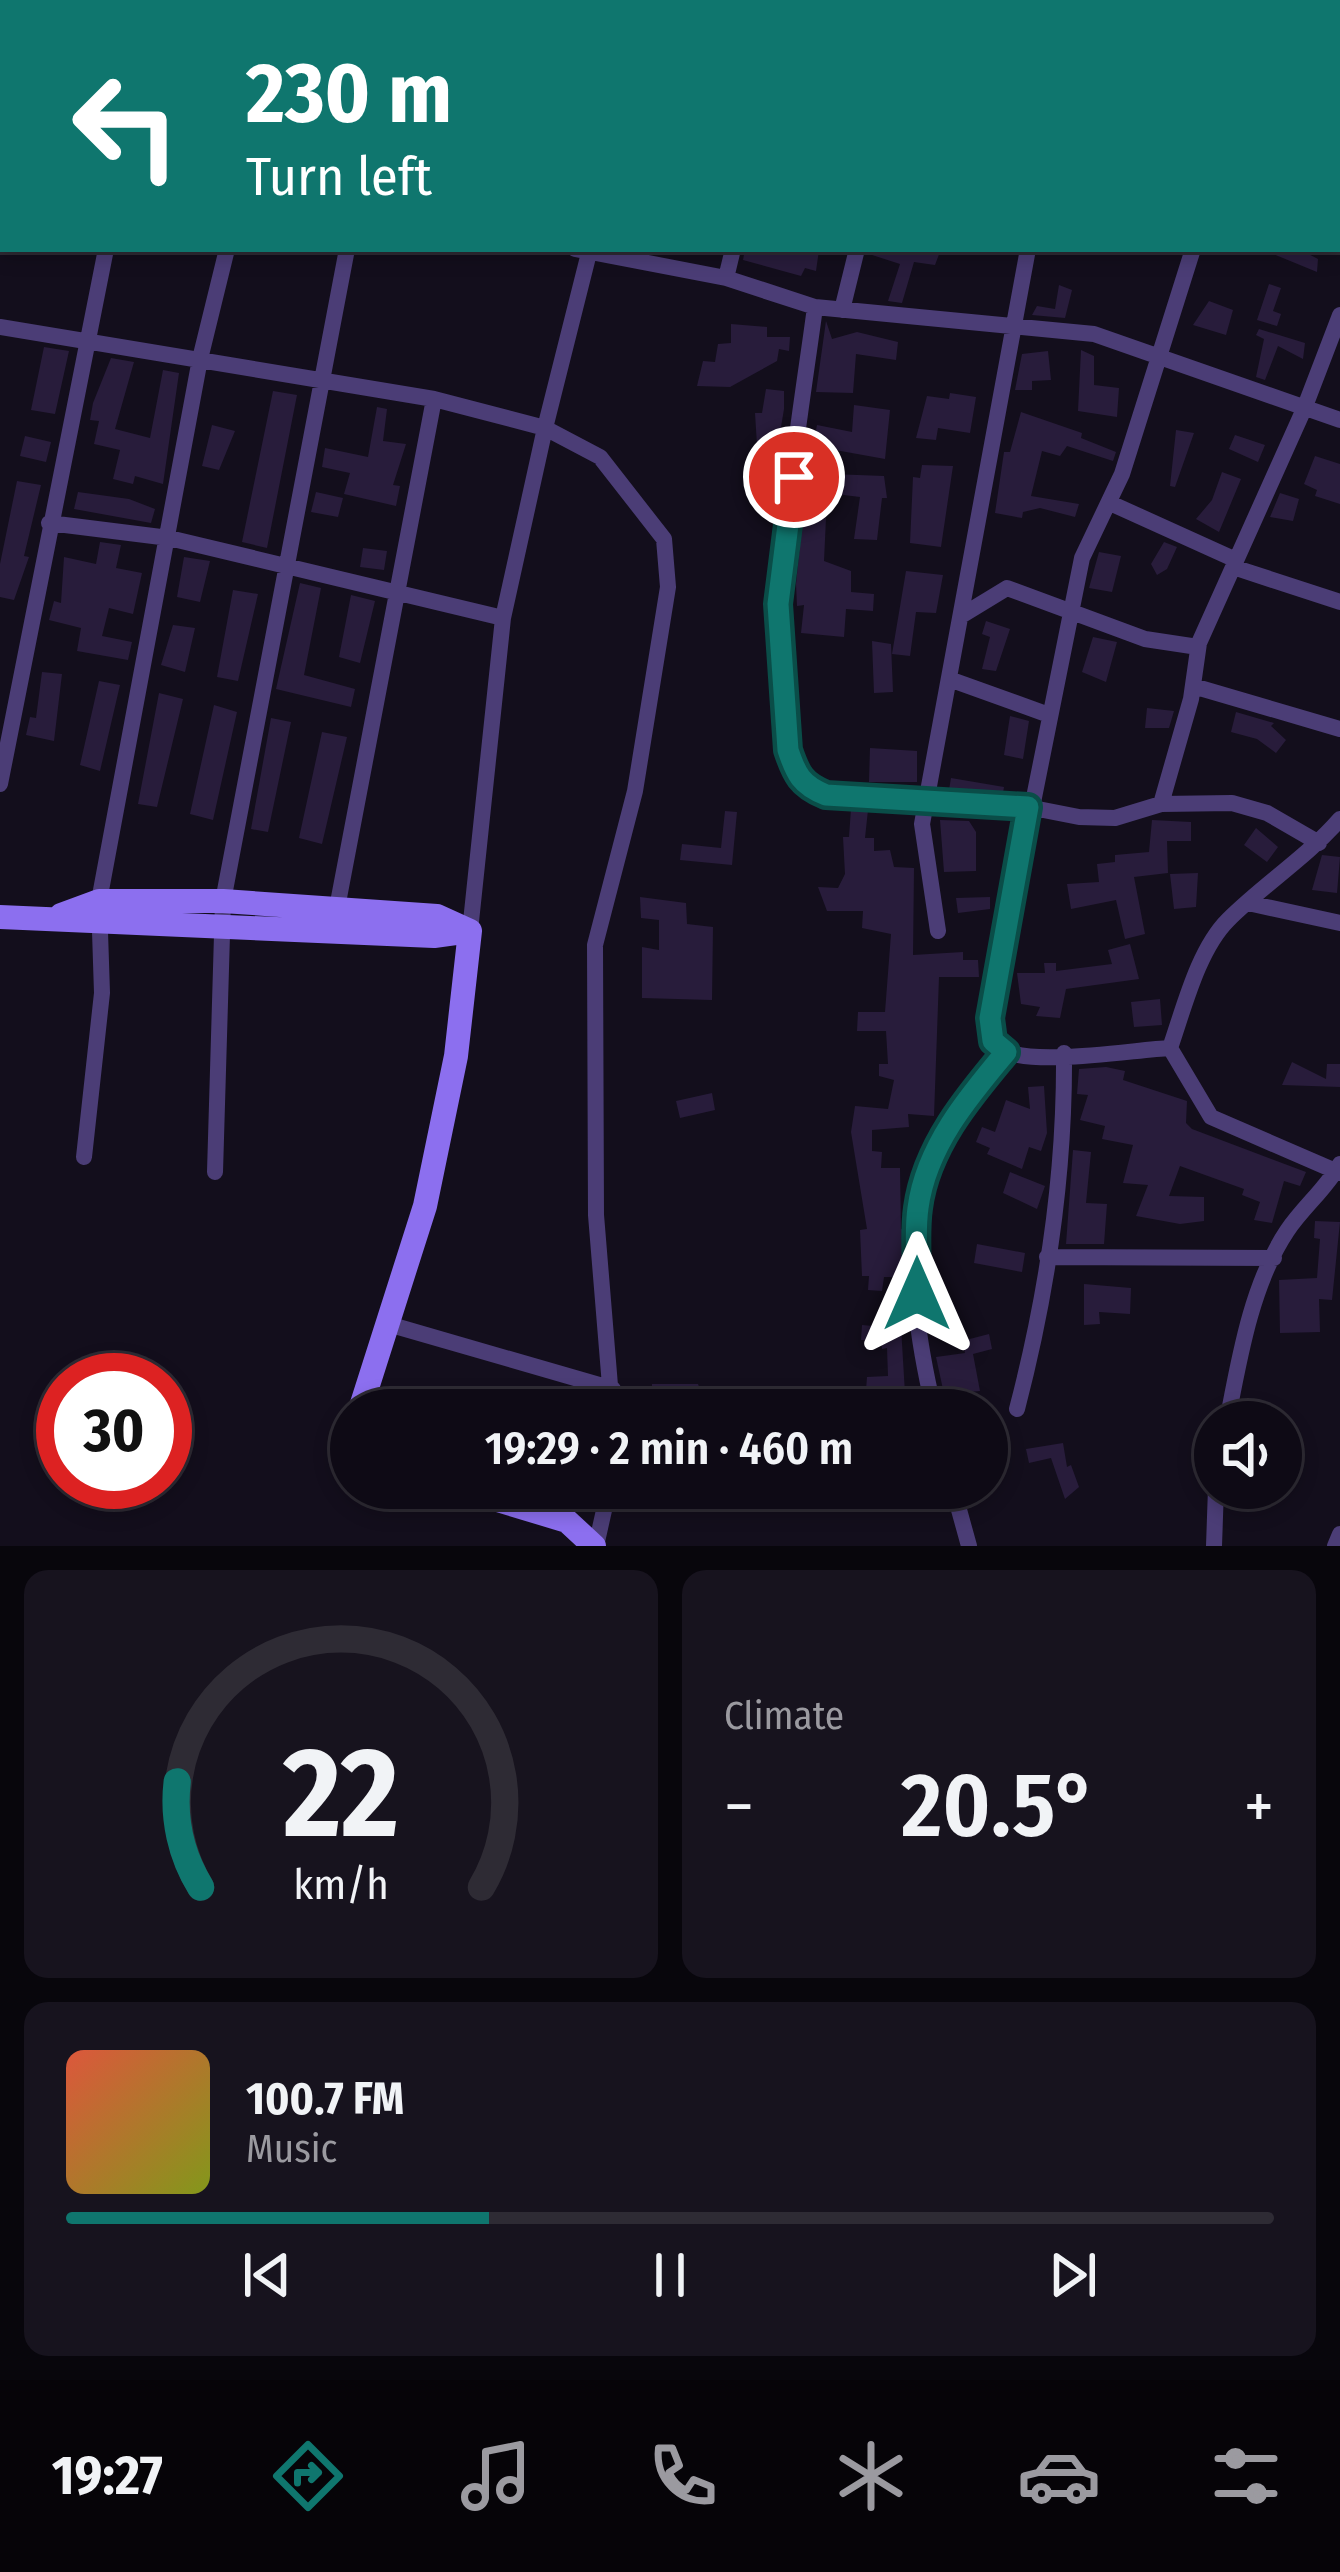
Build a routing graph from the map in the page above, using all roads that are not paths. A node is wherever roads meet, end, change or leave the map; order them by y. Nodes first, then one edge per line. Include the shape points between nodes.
1 (105, 252) edge
2 (226, 252) edge
3 (346, 252) edge
4 (585, 252) edge
5 (595, 252) edge
6 (732, 252) edge
7 (856, 252) edge
8 (1028, 252) edge
9 (1192, 252) edge
10 (726, 278) junction
11 (815, 307) junction
12 (842, 310) junction
13 (1340, 315) edge
14 (0, 327) edge
15 (1015, 330) junction
16 (85, 339) junction
17 (1159, 357) junction
18 (200, 359) junction
19 (322, 380) junction
20 (434, 399) junction
21 (1304, 409) junction
22 (1340, 421) edge
23 (545, 428) junction
24 (1110, 503) junction
25 (49, 523) junction
26 (169, 538) junction
27 (1235, 563) junction
28 (289, 568) junction
29 (399, 592) junction
30 (1340, 602) edge
31 (1072, 615) junction
32 (961, 616) junction
33 (503, 618) junction
34 (1198, 647) junction
35 (949, 679) junction
36 (1193, 686) junction
37 (1049, 715) junction
38 (1340, 729) edge
39 (0, 784) edge
40 (925, 804) junction
41 (1161, 804) junction
42 (1028, 807) junction
43 (1340, 820) edge
44 (1319, 843) junction
45 (1248, 903) junction
46 (337, 908) junction
47 (99, 912) junction
48 (222, 913) junction
49 (0, 917) edge
50 (1340, 923) edge
51 (470, 931) junction
52 (938, 931) dead end
53 (1170, 1048) junction
54 (1006, 1052) junction
55 (1064, 1053) junction
56 (83, 1157) dead end
57 (1339, 1170) edge
58 (215, 1172) dead end
59 (1047, 1257) junction
60 (1274, 1258) junction
61 (388, 1324) junction
62 (367, 1389) edge
63 (613, 1389) joint
64 (929, 1389) edge
65 (1231, 1401) edge
66 (1017, 1409) dead end
67 (527, 1509) edge
68 (605, 1509) edge
69 (959, 1509) edge
70 (1215, 1509) edge
71 (1340, 1534) edge
72 (595, 1546) edge
73 (969, 1546) edge
74 (1214, 1546) edge
75 (1335, 1546) edge

1 - 16 street
2 - 18 street
3 - 19 street
4 - 23 street
5 - 10 street
6 - 10 street
7 - 12 street
8 - 15 street
9 - 17 street
10 - 11 street
11 - 12 street
11 - 40 street via 778,604 788,750 805,786 826,795
12 - 15 street
13 - 21 street
14 - 16 street
15 - 17 street via 1094,334
15 - 32 street
16 - 18 street
16 - 25 street
17 - 21 street
17 - 24 street
18 - 19 street
18 - 26 street
19 - 20 street
19 - 28 street
20 - 23 street
20 - 29 street
21 - 22 street
21 - 27 street
23 - 33 street
23 - 63 street via 600,457 664,539 668,587 635,790 595,945 596,1215
24 - 27 street
24 - 31 street via 1082,558
25 - 26 street
25 - 39 street
26 - 28 street
26 - 47 street
27 - 30 street
27 - 34 street
28 - 29 street
28 - 48 street
29 - 33 street
29 - 46 street
31 - 32 street via 1007,588
31 - 34 street
31 - 37 street
32 - 35 street
33 - 51 street
34 - 36 street
35 - 37 street
35 - 40 street
36 - 38 street
36 - 41 street
37 - 42 street
40 - 42 street
40 - 52 street
41 - 42 street via 1115,818
41 - 44 street via 1232,802
42 - 54 street via 990,1018 993,1041
43 - 44 street
44 - 45 street
45 - 50 street
45 - 53 street via 1224,923
46 - 48 main road
46 - 51 main road via 437,916
47 - 48 main road
47 - 49 main road
47 - 56 street via 102,992
48 - 51 main road via 434,936
48 - 58 street
51 - 61 main road via 439,1142
53 - 55 street
53 - 57 street via 1211,1117
54 - 55 street
54 - 64 street via 937,1148 918,1207 917,1337
55 - 59 street via 1065,1131
57 - 60 street
59 - 60 street
59 - 66 street
60 - 65 street
61 - 62 main road
61 - 63 street
67 - 72 main road via 567,1521
68 - 72 street
69 - 73 street
70 - 74 street
71 - 75 street

